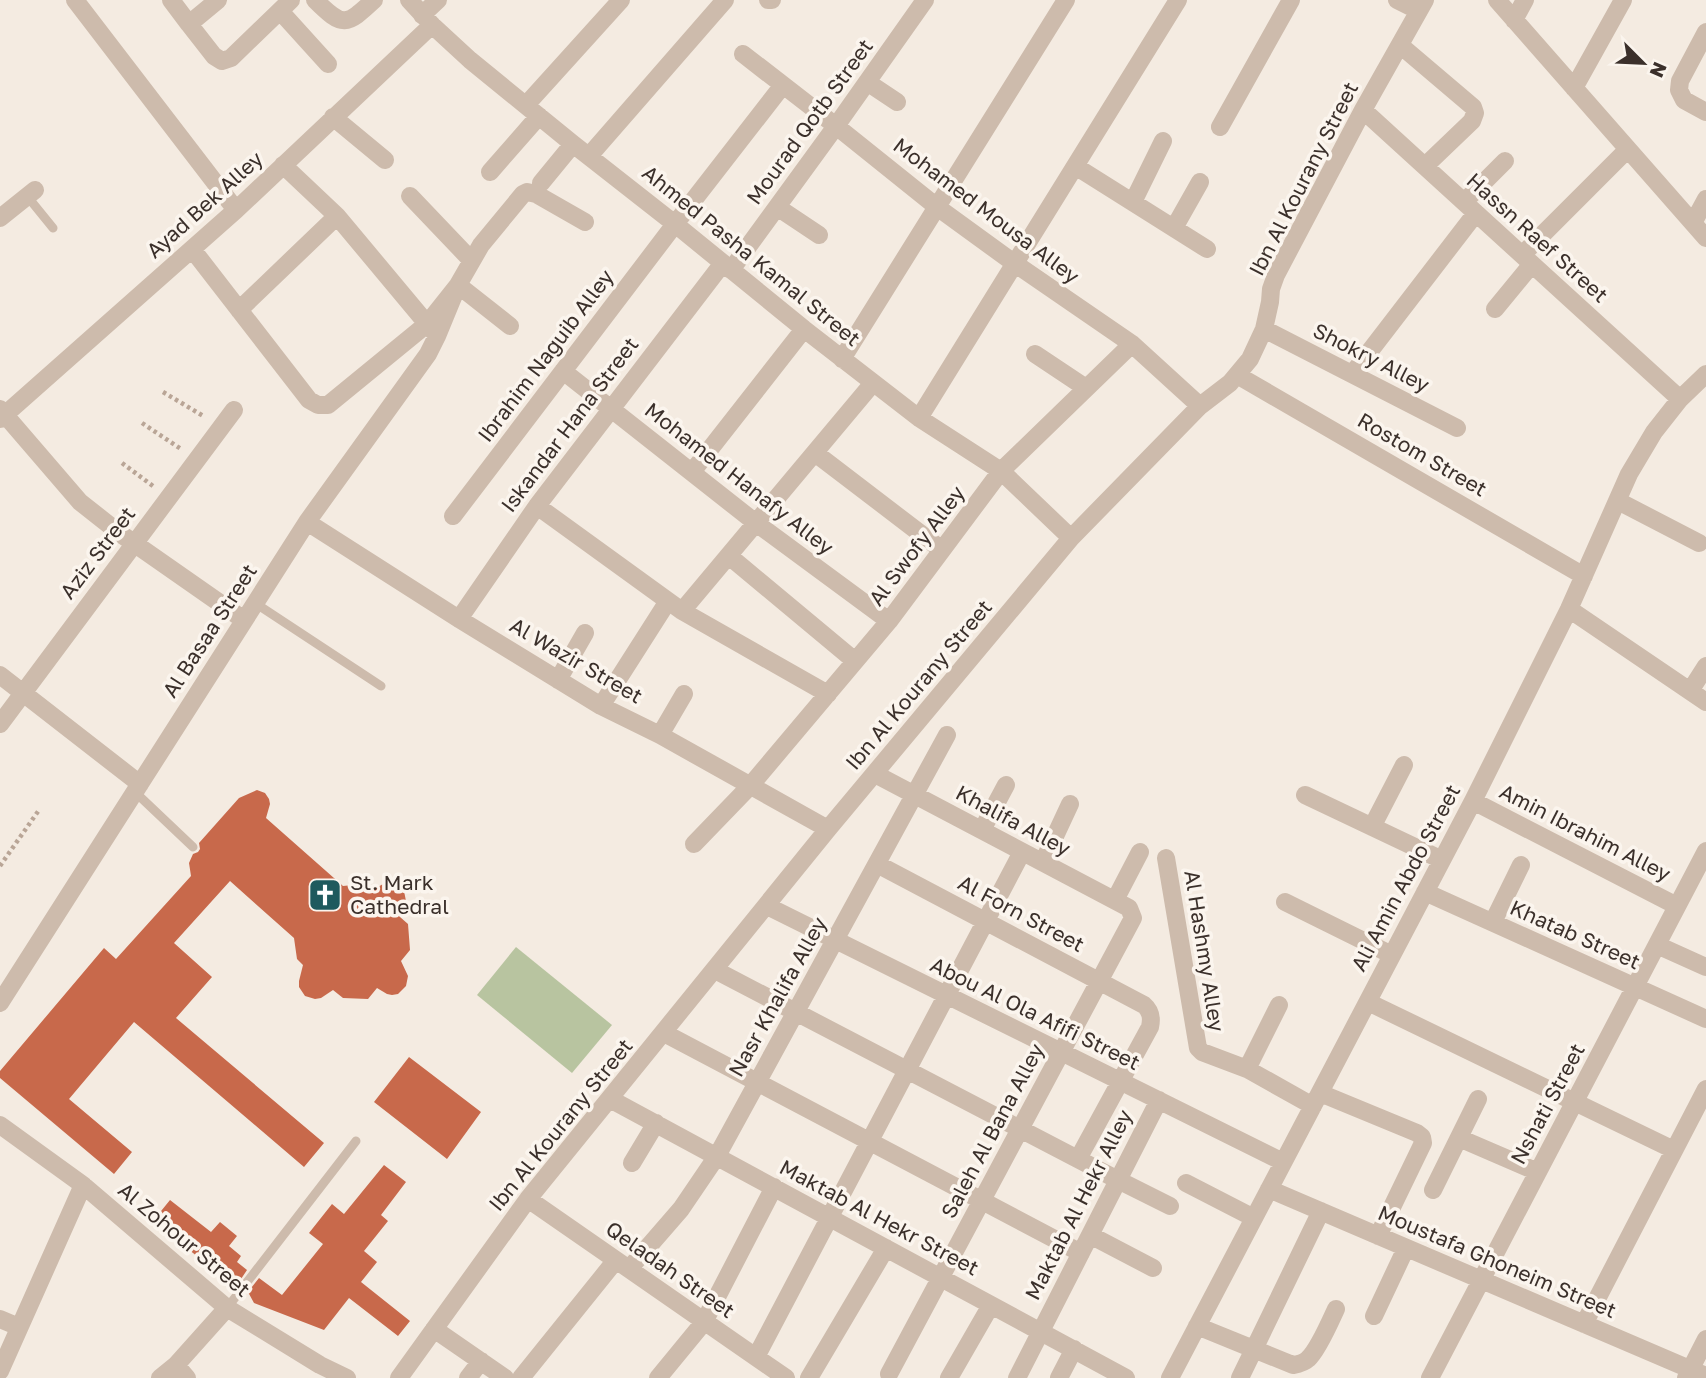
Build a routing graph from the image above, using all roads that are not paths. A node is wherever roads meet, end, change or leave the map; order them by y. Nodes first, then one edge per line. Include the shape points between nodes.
1 (75, 0) edge
2 (171, 0) edge
3 (218, 0) edge
4 (315, 0) edge
5 (374, 0) edge
6 (410, 0) edge
7 (438, 0) edge
8 (621, 0) edge
9 (725, 0) edge
10 (925, 0) edge
11 (1066, 0) edge
12 (1178, 0) edge
13 (1291, 0) edge
14 (1397, 0) edge
15 (1497, 0) edge
16 (1525, 0) edge
17 (1623, 0) edge
18 (285, 6) edge
19 (1422, 6) edge
20 (427, 20) junction
21 (1514, 20) junction
22 (189, 24) junction
23 (1706, 32) edge
24 (1400, 45) junction
25 (743, 54) dead end
26 (328, 64) dead end
27 (867, 82) junction
28 (783, 85) junction
29 (1574, 88) junction
30 (897, 102) dead end
31 (1363, 110) junction
32 (532, 111) junction
33 (1706, 112) edge
34 (333, 117) junction
35 (836, 126) junction
36 (1220, 127) dead end
37 (1163, 141) dead end
38 (573, 144) junction
39 (1628, 149) junction
40 (589, 156) junction
41 (385, 160) dead end
42 (1505, 161) dead end
43 (283, 165) junction
44 (1075, 166) junction
45 (1425, 166) junction
46 (490, 172) dead end
47 (1200, 182) dead end
48 (541, 183) dead end
49 (31, 192) joint
50 (410, 197) dead end
51 (1706, 199) edge
52 (1133, 202) junction
53 (777, 207) junction
54 (937, 207) junction
55 (1470, 207) junction
56 (236, 210) junction
57 (338, 216) junction
58 (0, 218) edge
59 (585, 222) dead end
60 (1693, 223) junction
61 (675, 224) junction
62 (53, 228) dead end
63 (1174, 228) junction
64 (819, 235) dead end
65 (1706, 238) edge
66 (191, 249) junction
67 (1207, 249) dead end
68 (1527, 259) junction
69 (471, 260) junction
70 (1014, 263) junction
71 (727, 266) junction
72 (458, 285) junction
73 (1494, 309) dead end
74 (239, 310) junction
75 (510, 326) dead end
76 (804, 329) junction
77 (1264, 329) junction
78 (432, 330) junction
79 (1132, 344) junction
80 (1035, 354) dead end
81 (842, 359) junction
82 (564, 370) junction
83 (1353, 373) junction
84 (1706, 374) edge
85 (1237, 375) junction
86 (873, 383) junction
87 (1086, 388) junction
88 (1680, 399) junction
89 (1200, 406) junction
90 (611, 408) junction
91 (233, 410) dead end
92 (2, 414) edge
93 (919, 418) junction
94 (1457, 428) dead end
95 (815, 453) junction
96 (1000, 471) junction
97 (692, 472) junction
98 (1618, 501) junction
99 (537, 506) junction
100 (453, 516) dead end
101 (307, 522) junction
102 (756, 523) junction
103 (1071, 538) junction
104 (134, 543) junction
105 (1699, 543) dead end
106 (942, 550) junction
107 (729, 556) junction
108 (1584, 576) junction
109 (255, 603) junction
110 (675, 606) junction
111 (1569, 609) junction
112 (459, 619) junction
113 (244, 620) junction
114 (889, 621) junction
115 (585, 632) dead end
116 (855, 661) junction
117 (1706, 666) edge
118 (0, 675) edge
119 (558, 680) junction
120 (381, 686) dead end
121 (1690, 691) junction
122 (22, 693) junction
123 (684, 694) dead end
124 (828, 694) junction
125 (1706, 702) edge
126 (601, 706) junction
127 (0, 724) edge
128 (660, 735) junction
129 (947, 735) dead end
130 (1404, 765) dead end
131 (876, 774) junction
132 (1006, 785) dead end
133 (750, 786) junction
134 (137, 788) junction
135 (915, 794) junction
136 (1304, 795) dead end
137 (1473, 801) junction
138 (1070, 804) dead end
139 (1373, 827) junction
140 (828, 829) junction
141 (982, 830) junction
142 (694, 844) dead end
143 (193, 847) dead end
144 (1706, 851) edge
145 (1022, 852) junction
146 (1140, 852) dead end
147 (1166, 858) dead end
148 (1442, 860) junction
149 (1043, 862) junction
150 (877, 864) junction
151 (1521, 866) dead end
152 (1425, 892) junction
153 (1285, 902) dead end
154 (1122, 904) junction
155 (767, 906) junction
156 (1677, 906) junction
157 (986, 921) junction
158 (1493, 922) junction
159 (835, 940) junction
160 (1657, 945) junction
161 (1392, 955) junction
162 (1706, 967) edge
163 (715, 970) junction
164 (1099, 981) junction
165 (1634, 986) junction
166 (947, 995) junction
167 (0, 1002) edge
168 (1368, 1002) junction
169 (1279, 1005) dead end
170 (796, 1012) junction
171 (1706, 1019) edge
172 (664, 1033) junction
173 (1061, 1052) junction
174 (1247, 1069) junction
175 (907, 1070) junction
176 (1121, 1081) junction
177 (757, 1082) junction
178 (1706, 1089) edge
179 (610, 1098) junction
180 (1316, 1099) junction
181 (1478, 1099) dead end
182 (1159, 1100) junction
183 (1575, 1102) junction
184 (656, 1123) junction
185 (0, 1125) edge
186 (1020, 1129) junction
187 (1459, 1138) junction
188 (356, 1141) dead end
189 (870, 1142) junction
190 (1674, 1150) junction
191 (717, 1156) junction
192 (1078, 1160) junction
193 (1283, 1162) junction
194 (632, 1163) dead end
195 (1538, 1172) junction
196 (1118, 1180) junction
197 (1186, 1183) dead end
198 (83, 1185) junction
199 (774, 1187) junction
200 (1269, 1189) junction
201 (1433, 1189) dead end
202 (528, 1199) junction
203 (982, 1201) junction
204 (1170, 1206) dead end
205 (1321, 1211) junction
206 (830, 1217) junction
207 (1254, 1218) junction
208 (1090, 1235) junction
209 (1378, 1236) junction
210 (886, 1248) junction
211 (1406, 1248) junction
212 (1081, 1253) junction
213 (623, 1265) junction
214 (1153, 1268) dead end
215 (941, 1277) junction
216 (1481, 1280) junction
217 (992, 1305) junction
218 (228, 1308) junction
219 (1336, 1309) dead end
220 (1374, 1316) dead end
221 (0, 1319) edge
222 (704, 1322) junction
223 (1584, 1324) junction
224 (1197, 1326) junction
225 (19, 1327) junction
226 (434, 1329) junction
227 (1041, 1331) junction
228 (1706, 1339) edge
229 (1074, 1349) junction
230 (1254, 1349) junction
231 (756, 1357) junction
232 (481, 1361) junction
233 (0, 1371) edge
234 (181, 1371) edge
235 (315, 1371) edge
236 (888, 1374) dead end
237 (1694, 1375) edge
238 (160, 1378) edge
239 (348, 1378) edge
240 (399, 1378) edge
241 (468, 1378) edge
242 (505, 1378) edge
243 (521, 1378) edge
244 (658, 1378) edge
245 (785, 1378) edge
246 (809, 1378) edge
247 (949, 1378) edge
248 (1017, 1378) edge
249 (1059, 1378) edge
250 (1126, 1378) edge
251 (1170, 1378) edge
252 (1240, 1378) edge
253 (1430, 1378) edge

1 - 56 street
2 - 22 street
3 - 22 street
4 - 5 street via 334,19 344,20 354,18
6 - 20 street, Ahmed Pasha Kamal Street
7 - 20 street, Ayad Bek Alley
8 - 32 street
9 - 40 street
10 - 27 street, Mourad Qotb Street
11 - 54 street
12 - 44 street
13 - 36 street
14 - 19 street
15 - 21 street
16 - 21 street
17 - 29 street
18 - 22 street via 231,58 222,61
18 - 26 street
19 - 24 street, Ibn Al Kourany Street
20 - 32 street, Ahmed Pasha Kamal Street
20 - 34 street, Ayad Bek Alley
21 - 29 street
23 - 33 street via 1679,90 1684,100
24 - 31 street, Ibn Al Kourany Street
24 - 45 street via 1475,113
25 - 28 street, Mohamed Mousa Alley
27 - 30 street
27 - 35 street, Mourad Qotb Street
28 - 35 street, Mohamed Mousa Alley
28 - 61 street, Ibrahim Naguib Alley
29 - 39 street
31 - 45 street, Hassn Raef Street
31 - 77 street, Ibn Al Kourany Street via 1276,275
32 - 38 street, Ahmed Pasha Kamal Street
32 - 46 street
34 - 41 street
34 - 43 street, Ayad Bek Alley
35 - 53 street, Mourad Qotb Street
35 - 54 street, Mohamed Mousa Alley
37 - 52 street
38 - 40 street, Ahmed Pasha Kamal Street
38 - 48 street
39 - 60 street
39 - 68 street
40 - 61 street, Ahmed Pasha Kamal Street
42 - 55 street
43 - 56 street, Ayad Bek Alley
43 - 57 street
44 - 52 street
44 - 70 street
45 - 55 street, Hassn Raef Street
47 - 63 street
49 - 58 street
49 - 62 lane
50 - 69 street
51 - 60 street
52 - 63 street
53 - 64 street
53 - 71 street, Mourad Qotb Street
54 - 70 street, Mohamed Mousa Alley
54 - 81 street
55 - 68 street, Hassn Raef Street
55 - 83 street
56 - 66 street, Ayad Bek Alley
57 - 74 street
57 - 78 street
59 - 69 street via 527,192
60 - 65 street
61 - 71 street, Ahmed Pasha Kamal Street
61 - 82 street, Ibrahim Naguib Alley
63 - 67 street
66 - 74 street
66 - 92 street, Ayad Bek Alley
68 - 73 street
68 - 88 street, Hassn Raef Street
69 - 72 street
70 - 79 street, Mohamed Mousa Alley
70 - 93 street
71 - 76 street, Ahmed Pasha Kamal Street
71 - 90 street, Iskandar Hana Street
72 - 75 street
72 - 78 street
74 - 78 street via 309,400 318,405 328,405
76 - 81 street, Ahmed Pasha Kamal Street
76 - 97 street
77 - 83 street, Shokry Alley
77 - 85 street, Ibn Al Kourany Street
78 - 101 street, Al Basaa Street via 428,354
79 - 87 street, Al Swofy Alley
79 - 89 street, Mohamed Mousa Alley
80 - 87 street
81 - 86 street, Ahmed Pasha Kamal Street
82 - 90 street, Mohamed Hanafy Alley
82 - 100 street, Ibrahim Naguib Alley
83 - 94 street, Shokry Alley
84 - 88 street, Ali Amin Abdo Street
85 - 89 street, Ibn Al Kourany Street
85 - 108 street, Rostom Street
86 - 93 street, Ahmed Pasha Kamal Street
86 - 95 street
87 - 96 street, Al Swofy Alley
88 - 98 street, Ali Amin Abdo Street via 1654,432
89 - 103 street, Ibn Al Kourany Street
90 - 97 street, Mohamed Hanafy Alley
90 - 99 street, Iskandar Hana Street
91 - 104 street, Aziz Street
92 - 104 street via 80,502
93 - 96 street, Ahmed Pasha Kamal Street
95 - 102 street
95 - 106 street
96 - 103 street, Ahmed Pasha Kamal Street
96 - 106 street, Al Swofy Alley
97 - 102 street, Mohamed Hanafy Alley
98 - 105 street
98 - 108 street, Ali Amin Abdo Street
99 - 110 street
99 - 112 street, Iskandar Hana Street
101 - 109 street, Al Basaa Street
101 - 112 street, Al Wazir Street
102 - 107 street
102 - 114 street, Mohamed Hanafy Alley
103 - 131 street, Ibn Al Kourany Street
104 - 113 street
104 - 122 street, Aziz Street
106 - 114 street, Al Swofy Alley
107 - 110 street
107 - 116 street
108 - 111 street, Ali Amin Abdo Street
109 - 113 street, Al Basaa Street
109 - 120 lane
110 - 124 street
110 - 126 street
111 - 121 street
111 - 137 street, Ali Amin Abdo Street
112 - 119 street, Al Wazir Street
113 - 134 street, Al Basaa Street
114 - 116 street, Al Swofy Alley
115 - 119 street
116 - 124 street, Al Swofy Alley
117 - 121 street
118 - 122 street
119 - 126 street, Al Wazir Street
121 - 125 street
122 - 127 street, Aziz Street
122 - 134 street
123 - 128 street
124 - 133 street, Al Swofy Alley
126 - 128 street, Al Wazir Street
128 - 133 street, Al Wazir Street
129 - 135 street, Nasr Khalifa Alley
130 - 139 street
131 - 135 street, Khalifa Alley
131 - 140 street, Ibn Al Kourany Street
132 - 141 street
133 - 140 street, Al Wazir Street
133 - 142 street, Al Swofy Alley
134 - 143 lane
134 - 167 street, Al Basaa Street
135 - 141 street, Khalifa Alley
135 - 150 street, Nasr Khalifa Alley
136 - 139 street
137 - 148 street, Ali Amin Abdo Street
137 - 156 street, Amin Ibrahim Alley
138 - 149 street
139 - 148 street
140 - 155 street, Ibn Al Kourany Street
141 - 145 street, Khalifa Alley
144 - 156 street, Nshati Street
145 - 149 street, Khalifa Alley
145 - 157 street
146 - 154 street
147 - 174 street, Al Hashmy Alley via 1196,1045 1202,1052
148 - 152 street, Ali Amin Abdo Street
149 - 154 street, Khalifa Alley
150 - 157 street, Al Forn Street
150 - 159 street, Nasr Khalifa Alley
151 - 158 street
152 - 158 street, Khatab Street
152 - 161 street, Ali Amin Abdo Street
153 - 161 street
154 - 164 street, Saleh Al Bana Alley via 1133,918
155 - 159 street, Abou Al Ola Afifi Street
155 - 163 street, Ibn Al Kourany Street
156 - 160 street, Nshati Street
157 - 164 street, Al Forn Street
157 - 166 street
158 - 165 street, Khatab Street
159 - 166 street, Abou Al Ola Afifi Street
159 - 170 street, Nasr Khalifa Alley
160 - 162 street
160 - 165 street, Nshati Street
161 - 168 street, Ali Amin Abdo Street
163 - 170 street
163 - 172 street, Ibn Al Kourany Street
164 - 173 street, Saleh Al Bana Alley
164 - 176 street, Al Forn Street via 1144,1005 1151,1015 1150,1027
165 - 171 street, Khatab Street
165 - 183 street, Nshati Street
166 - 173 street, Abou Al Ola Afifi Street
166 - 175 street
168 - 180 street, Ali Amin Abdo Street
168 - 183 street
169 - 174 street
170 - 175 street
170 - 177 street, Nasr Khalifa Alley
172 - 177 street
172 - 179 street, Ibn Al Kourany Street
173 - 176 street, Abou Al Ola Afifi Street
173 - 186 street, Saleh Al Bana Alley
174 - 180 street, Al Hashmy Alley
175 - 186 street
175 - 189 street
176 - 182 street, Abou Al Ola Afifi Street
176 - 192 street
177 - 189 street
177 - 191 street, Nasr Khalifa Alley
178 - 190 street
179 - 184 street, Maktab Al Hekr Street
179 - 202 street, Ibn Al Kourany Street
180 - 193 street, Ali Amin Abdo Street
180 - 209 street, Al Hashmy Alley via 1417,1133 1423,1140
181 - 187 street
182 - 193 street, Abou Al Ola Afifi Street
182 - 196 street, Maktab Al Hekr Alley
183 - 190 street
183 - 195 street, Nshati Street
184 - 191 street, Maktab Al Hekr Street
184 - 194 street
185 - 198 street, Al Zohour Street
186 - 192 street
186 - 203 street, Saleh Al Bana Alley
187 - 195 street
187 - 201 street
188 - 218 lane
189 - 203 street
189 - 206 street
190 - 223 street
191 - 199 street, Maktab Al Hekr Street
191 - 213 street, Nasr Khalifa Alley via 681,1209
192 - 196 street
193 - 200 street, Ali Amin Abdo Street
195 - 216 street, Nshati Street
196 - 204 street
196 - 208 street, Maktab Al Hekr Alley
197 - 207 street
198 - 218 street, Al Zohour Street
198 - 225 street
199 - 206 street, Maktab Al Hekr Street
199 - 222 street
200 - 205 street, Moustafa Ghoneim Street
200 - 207 street, Ali Amin Abdo Street
202 - 213 street, Qeladah Street
202 - 226 street, Ibn Al Kourany Street
203 - 212 street
203 - 215 street, Saleh Al Bana Alley
205 - 209 street, Moustafa Ghoneim Street
205 - 230 street
206 - 210 street, Maktab Al Hekr Street
206 - 231 street
207 - 224 street, Ali Amin Abdo Street
208 - 212 street, Maktab Al Hekr Alley
208 - 214 street
209 - 211 street, Moustafa Ghoneim Street
210 - 215 street, Maktab Al Hekr Street
210 - 246 street
211 - 216 street, Moustafa Ghoneim Street
211 - 220 street
212 - 227 street, Maktab Al Hekr Alley
213 - 222 street, Qeladah Street
213 - 243 street, Nasr Khalifa Alley
215 - 217 street, Maktab Al Hekr Street
215 - 236 street, Saleh Al Bana Alley
216 - 223 street, Moustafa Ghoneim Street
216 - 253 street, Nshati Street
217 - 227 street, Maktab Al Hekr Street
217 - 247 street
218 - 234 street
218 - 235 street, Al Zohour Street
219 - 230 street via 1313,1354 1304,1362 1293,1365
221 - 225 street
222 - 231 street, Qeladah Street
222 - 244 street
223 - 237 street, Moustafa Ghoneim Street
224 - 230 street
224 - 251 street, Ali Amin Abdo Street
225 - 233 street
226 - 232 street
226 - 240 street, Ibn Al Kourany Street
227 - 229 street, Maktab Al Hekr Street
227 - 248 street, Maktab Al Hekr Alley
228 - 237 street
229 - 249 street
229 - 250 street, Maktab Al Hekr Street
230 - 252 street
231 - 245 street, Qeladah Street
232 - 241 street
232 - 242 street
234 - 238 street
235 - 239 street, Al Zohour Street

